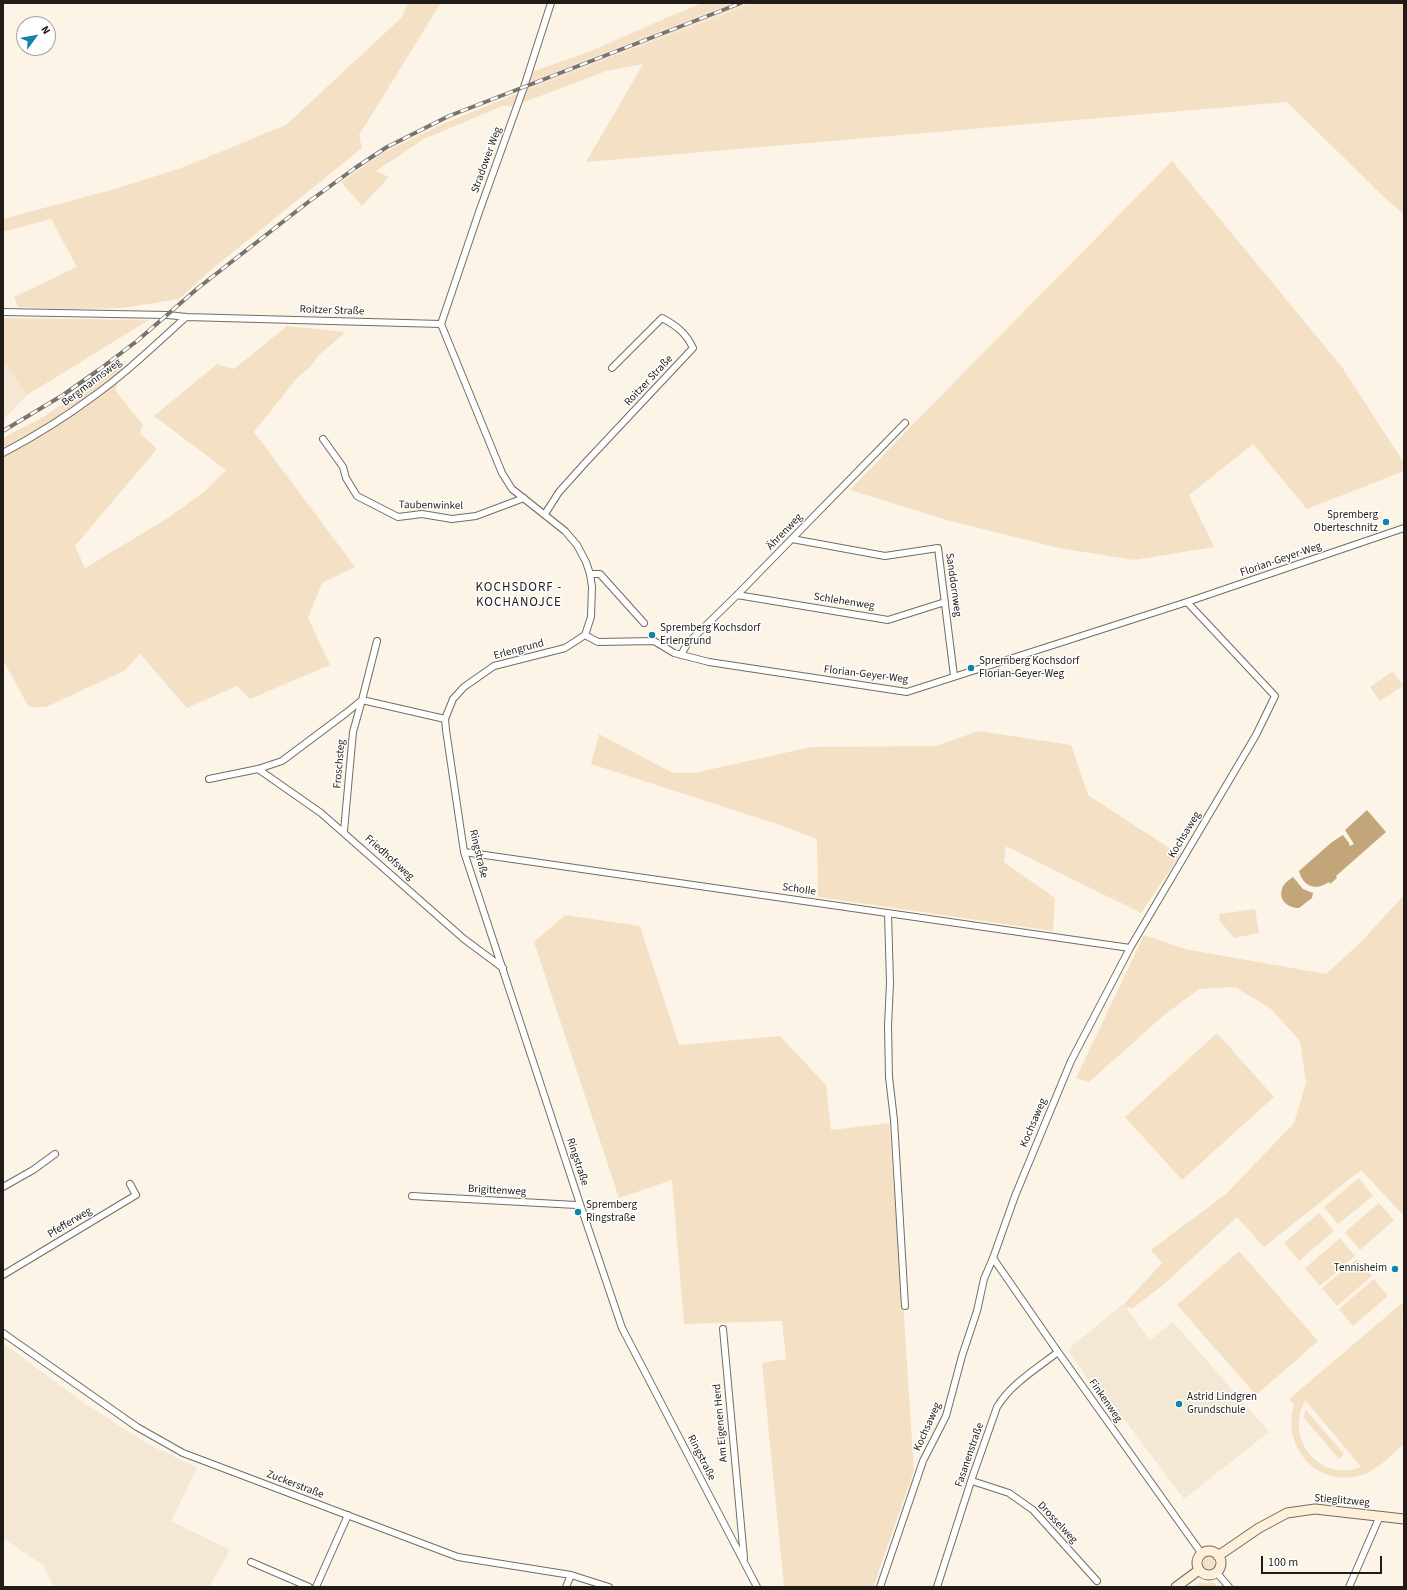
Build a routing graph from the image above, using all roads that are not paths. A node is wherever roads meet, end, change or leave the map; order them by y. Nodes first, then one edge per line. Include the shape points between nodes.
1 (551, 3) edge
2 (3, 312) edge
3 (186, 317) junction
4 (441, 324) junction
5 (612, 368) dead end
6 (905, 423) dead end
7 (323, 439) dead end
8 (3, 453) edge
9 (524, 498) junction
10 (545, 514) junction
11 (1404, 528) edge
12 (792, 539) junction
13 (590, 574) junction
14 (737, 595) junction
15 (945, 602) junction
16 (1187, 602) junction
17 (644, 623) dead end
18 (585, 635) junction
19 (377, 641) dead end
20 (681, 655) junction
21 (954, 676) junction
22 (362, 700) junction
23 (445, 718) junction
24 (258, 769) junction
25 (209, 779) dead end
26 (344, 831) junction
27 (464, 852) junction
28 (888, 913) junction
29 (1130, 948) junction
30 (503, 968) junction
31 (55, 1154) dead end
32 (130, 1184) dead end
33 (3, 1186) edge
34 (412, 1196) dead end
35 (580, 1204) junction
36 (993, 1258) junction
37 (3, 1275) edge
38 (905, 1306) dead end
39 (723, 1329) dead end
40 (3, 1333) edge
41 (1058, 1352) junction
42 (972, 1481) junction
43 (348, 1515) junction
44 (1380, 1516) junction
45 (1404, 1519) edge
46 (1202, 1554) junction
47 (1218, 1556) junction
48 (251, 1562) dead end
49 (744, 1562) junction
50 (1199, 1570) junction
51 (1217, 1572) junction
52 (571, 1575) junction
53 (1096, 1582) dead end
54 (309, 1587) edge
55 (316, 1587) edge
56 (566, 1587) edge
57 (609, 1587) edge
58 (757, 1587) edge
59 (880, 1587) edge
60 (937, 1587) edge
61 (1176, 1587) edge
62 (1229, 1587) edge
63 (1349, 1587) edge

1 - 4 street, Stradower Weg
2 - 3 street, Roitzer Straße via 168,314
3 - 4 street, Roitzer Straße
3 - 8 street, Bergmannsweg via 91,398
4 - 9 street via 502,473 512,489
5 - 10 street, Roitzer Straße via 662,318 688,337 693,348 559,492
6 - 12 street, Ährenweg
7 - 9 street, Taubenwinkel via 343,467 346,478 357,496 398,517 422,514 452,519 476,516
9 - 10 street
10 - 13 street via 577,545
11 - 16 street, Florian-Geyer-Weg
12 - 14 street, Ährenweg
12 - 15 street, Sanddornweg via 885,556 938,548
13 - 17 street via 600,574
13 - 18 street via 591,617
14 - 15 street, Schlehenweg via 888,620
14 - 20 street, Ährenweg via 687,644
15 - 21 street, Sanddornweg
16 - 21 street, Florian-Geyer-Weg
16 - 29 street, Kochsaweg via 1275,696 1256,735
18 - 20 street, Florian-Geyer-Weg via 598,642 654,641
18 - 23 street, Erlengrund via 565,648 494,666 464,687 453,699
19 - 22 street
20 - 21 street, Florian-Geyer-Weg via 709,662 907,692
22 - 23 street
22 - 24 street via 282,760
22 - 26 street, Froschsteg via 353,732
23 - 27 street, Ringstraße
24 - 25 street
24 - 26 street, Friedhofsweg
26 - 30 street, Friedhofsweg via 464,939
27 - 28 street, Scholle
27 - 30 street, Ringstraße
28 - 29 street, Scholle
28 - 38 street via 889,1077
29 - 36 street, Kochsaweg via 1071,1061 1015,1196
30 - 35 street, Ringstraße
31 - 33 street via 33,1170
32 - 37 street, Pfefferweg via 136,1195
34 - 35 street, Brigittenweg via 576,1206
35 - 49 street, Ringstraße via 622,1328
36 - 41 street, Finkenweg
36 - 59 street, Kochsaweg via 984,1279 978,1311 960,1363 946,1416 923,1461
39 - 49 street, Am Eigenen Herd
40 - 43 street, Zuckerstraße via 137,1427 183,1453
41 - 42 street, Fasanenstraße via 1013,1387 997,1407
41 - 46 street, Finkenweg
42 - 53 street, Drosselweg via 1010,1493 1034,1510
42 - 60 street, Fasanenstraße
43 - 52 street, Zuckerstraße via 458,1557
43 - 55 street
44 - 45 street, Stieglitzweg
44 - 47 street, Stieglitzweg via 1315,1509 1287,1513 1259,1528
44 - 63 street
46 - 47 street via 1209,1552
46 - 50 street via 1197,1560
47 - 51 street via 1221,1563
48 - 54 street
49 - 58 street, Ringstraße
50 - 51 street via 1205,1575
50 - 61 street
51 - 62 street
52 - 56 street
52 - 57 street, Zuckerstraße

